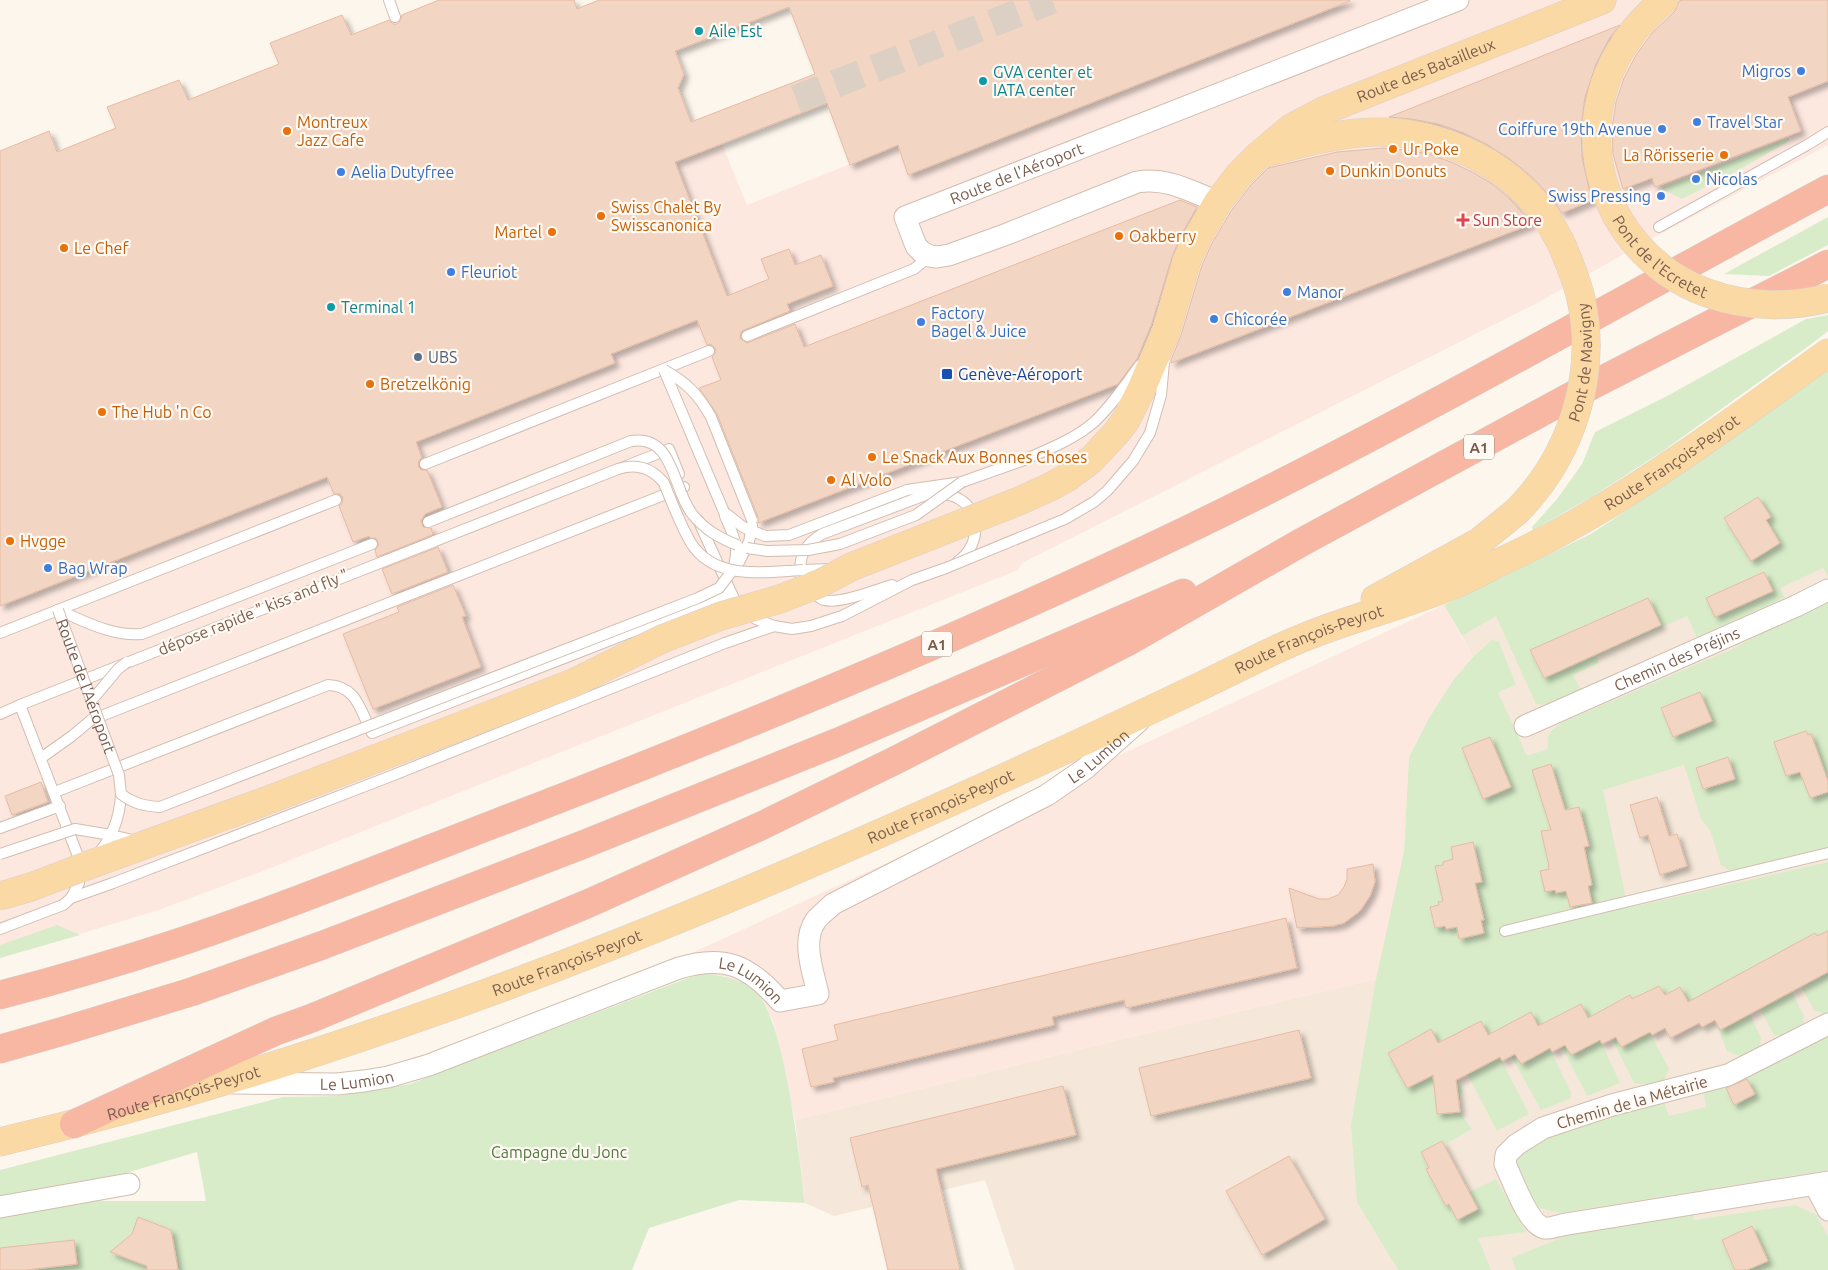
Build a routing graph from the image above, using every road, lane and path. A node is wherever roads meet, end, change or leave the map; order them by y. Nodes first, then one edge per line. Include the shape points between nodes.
1 (389, 0) edge
2 (1458, 0) edge
3 (1602, 0) edge
4 (1664, 0) edge
5 (395, 17) dead end
6 (1828, 132) edge
7 (1259, 155) junction
8 (1828, 188) edge
9 (1218, 202) junction
10 (1659, 227) dead end
11 (930, 256) junction
12 (1828, 264) edge
13 (1828, 298) edge
14 (1166, 331) junction
15 (747, 336) dead end
16 (709, 351) dead end
17 (1828, 353) edge
18 (664, 370) junction
19 (425, 464) dead end
20 (962, 482) junction
21 (684, 487) junction
22 (336, 500) dead end
23 (724, 512) junction
24 (752, 520) junction
25 (428, 522) dead end
26 (752, 531) junction
27 (777, 537) junction
28 (436, 541) dead end
29 (1302, 542) junction
30 (372, 544) dead end
31 (742, 546) junction
32 (379, 563) dead end
33 (949, 566) junction
34 (851, 567) junction
35 (808, 570) junction
36 (732, 571) junction
37 (912, 580) junction
38 (1828, 590) edge
39 (731, 592) junction
40 (780, 600) junction
41 (58, 610) junction
42 (774, 626) junction
43 (0, 633) edge
44 (1308, 636) junction
45 (92, 700) junction
46 (20, 705) junction
47 (1154, 709) junction
48 (0, 714) edge
49 (1525, 726) dead end
50 (41, 758) junction
51 (54, 792) junction
52 (122, 794) junction
53 (60, 806) junction
54 (0, 828) edge
55 (111, 834) junction
56 (150, 844) junction
57 (1828, 853) edge
58 (0, 854) edge
59 (86, 866) junction
60 (0, 896) edge
61 (71, 898) junction
62 (0, 929) edge
63 (1505, 931) dead end
64 (0, 995) edge
65 (1828, 1024) edge
66 (0, 1049) edge
67 (224, 1083) junction
68 (74, 1124) junction
69 (0, 1142) edge
70 (1822, 1183) edge
71 (129, 1184) dead end
72 (0, 1208) edge
73 (1828, 1210) edge

1 - 5 lane
2 - 11 street, Route de l'Aéroport via 905,217 916,246
3 - 7 main road, Route des Batailleux via 1323,111 1291,128
4 - 13 main road, Pont de l'Ecretet, bridge via 1639,23 1619,51 1598,109 1598,160 1608,199 1616,215 1642,252 1693,288 1757,304 1791,304
6 - 10 lane
7 - 9 main road, Route des Batailleux
7 - 44 main road, Pont de Mavigny, bridge via 1357,133 1409,134 1468,152 1519,186 1538,206 1562,245 1573,271 1584,319 1585,358 1578,409 1558,457 1539,486 1516,512 1479,542
8 - 64 highway, A1 via 1434,404 1191,528 946,640 569,795 307,896 178,943
9 - 11 street via 1158,180 1137,182 991,240 949,255
9 - 14 main road, Route des Batailleux via 1188,260
11 - 15 lane via 914,268
12 - 29 highway, A1 via 1586,389
14 - 20 lane, bridge via 1114,399 1084,429 1024,460
14 - 33 lane, bridge via 1161,395 1154,423 1143,446 1117,480 1094,502 1065,519
14 - 34 main road, Route des Batailleux, bridge via 1126,420 1104,449 1091,460 1068,477 1019,501
16 - 18 lane
17 - 44 main road, Route François-Peyrot via 1675,461 1585,518 1452,586
18 - 19 lane
18 - 23 lane, bridge
18 - 24 lane, bridge via 681,379 711,417
20 - 27 lane via 907,490 790,535
20 - 31 lane, bridge via 916,516 840,544 768,551
21 - 39 lane
21 - 46 lane via 669,449
21 - 50 lane via 91,720
22 - 41 lane
23 - 26 lane
23 - 31 lane
24 - 26 lane
24 - 27 lane via 762,531
25 - 31 lane, bridge via 638,440 654,444 665,455 691,513 709,531
26 - 27 lane
26 - 31 lane
28 - 36 lane, bridge via 618,469 636,466 652,472 664,483 691,543 699,553 712,564
29 - 66 highway, A1 via 901,716 572,849 191,992
29 - 68 highway via 1129,641 761,826 587,904 276,1031
30 - 41 lane via 142,634 126,634 97,626
31 - 36 lane
32 - 45 lane, dépose rapide " kiss and fly ", bridge via 128,662
33 - 37 lane
33 - 37 lane via 971,549 976,532 970,509 951,495 936,493 920,496 822,534 806,546 800,563 800,577 807,588 823,600 841,600
34 - 35 lane
34 - 40 main road, Route des Batailleux, bridge
35 - 36 lane, bridge
35 - 40 lane
36 - 52 lane, bridge via 719,588 698,598 160,808 143,806
37 - 42 lane via 842,616 792,629
38 - 49 street, Chemin des Préjins
39 - 42 lane via 736,603 756,619
39 - 51 lane via 372,733 349,690 328,685
40 - 56 main road, Route des Batailleux, bridge via 715,618 644,646 573,683
41 - 43 lane, Route de l'Aéroport
41 - 45 lane, Route de l'Aéroport, bridge
42 - 61 lane
44 - 47 main road, Route François-Peyrot
45 - 52 lane, Route de l'Aéroport, bridge via 119,775
46 - 48 lane
46 - 50 lane
47 - 67 main road, Route François-Peyrot via 707,908 386,1030
47 - 67 street, Le Lumion via 1086,768 1047,795 833,904 814,922 809,937 818,994 780,1001 762,981 746,970 724,962 694,963 428,1065 388,1077 336,1084
50 - 51 lane
51 - 53 lane
52 - 55 lane via 119,816
53 - 54 lane
53 - 61 lane via 82,864 79,883
55 - 56 lane
55 - 58 lane, bridge via 75,829
55 - 59 lane
56 - 59 main road, Route des Batailleux
57 - 63 lane
59 - 60 main road, Route des Batailleux, bridge
61 - 62 lane via 63,905
65 - 70 street, Chemin de la Métairie via 1728,1075 1612,1105 1543,1128 1516,1145 1506,1155 1505,1164 1530,1218 1546,1229
67 - 68 main road, Route François-Peyrot
68 - 69 main road, Route François-Peyrot
70 - 73 street
71 - 72 street

